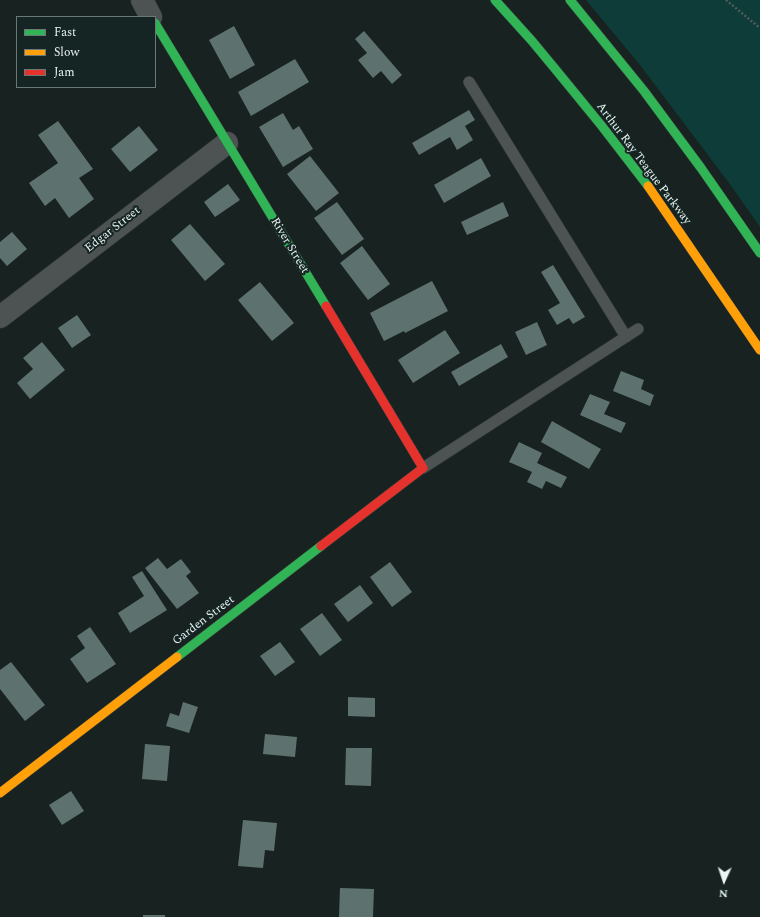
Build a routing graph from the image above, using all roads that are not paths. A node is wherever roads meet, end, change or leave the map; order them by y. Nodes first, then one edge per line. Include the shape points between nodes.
1 (142, 0) edge
2 (496, 0) edge
3 (570, 0) edge
4 (151, 16) edge
5 (156, 25) edge
6 (470, 82) dead end
7 (227, 143) junction
8 (760, 253) edge
9 (0, 317) edge
10 (638, 330) dead end
11 (626, 337) junction
12 (760, 350) edge
13 (423, 468) junction
14 (0, 793) edge

1 - 4 street
2 - 12 street, Arthur Ray Teague Parkway via 642,178
3 - 8 street via 644,91
5 - 7 street, River Street
6 - 11 lane
7 - 9 street, Edgar Street
7 - 13 street, River Street
10 - 11 lane
11 - 13 lane
13 - 14 street, Garden Street

